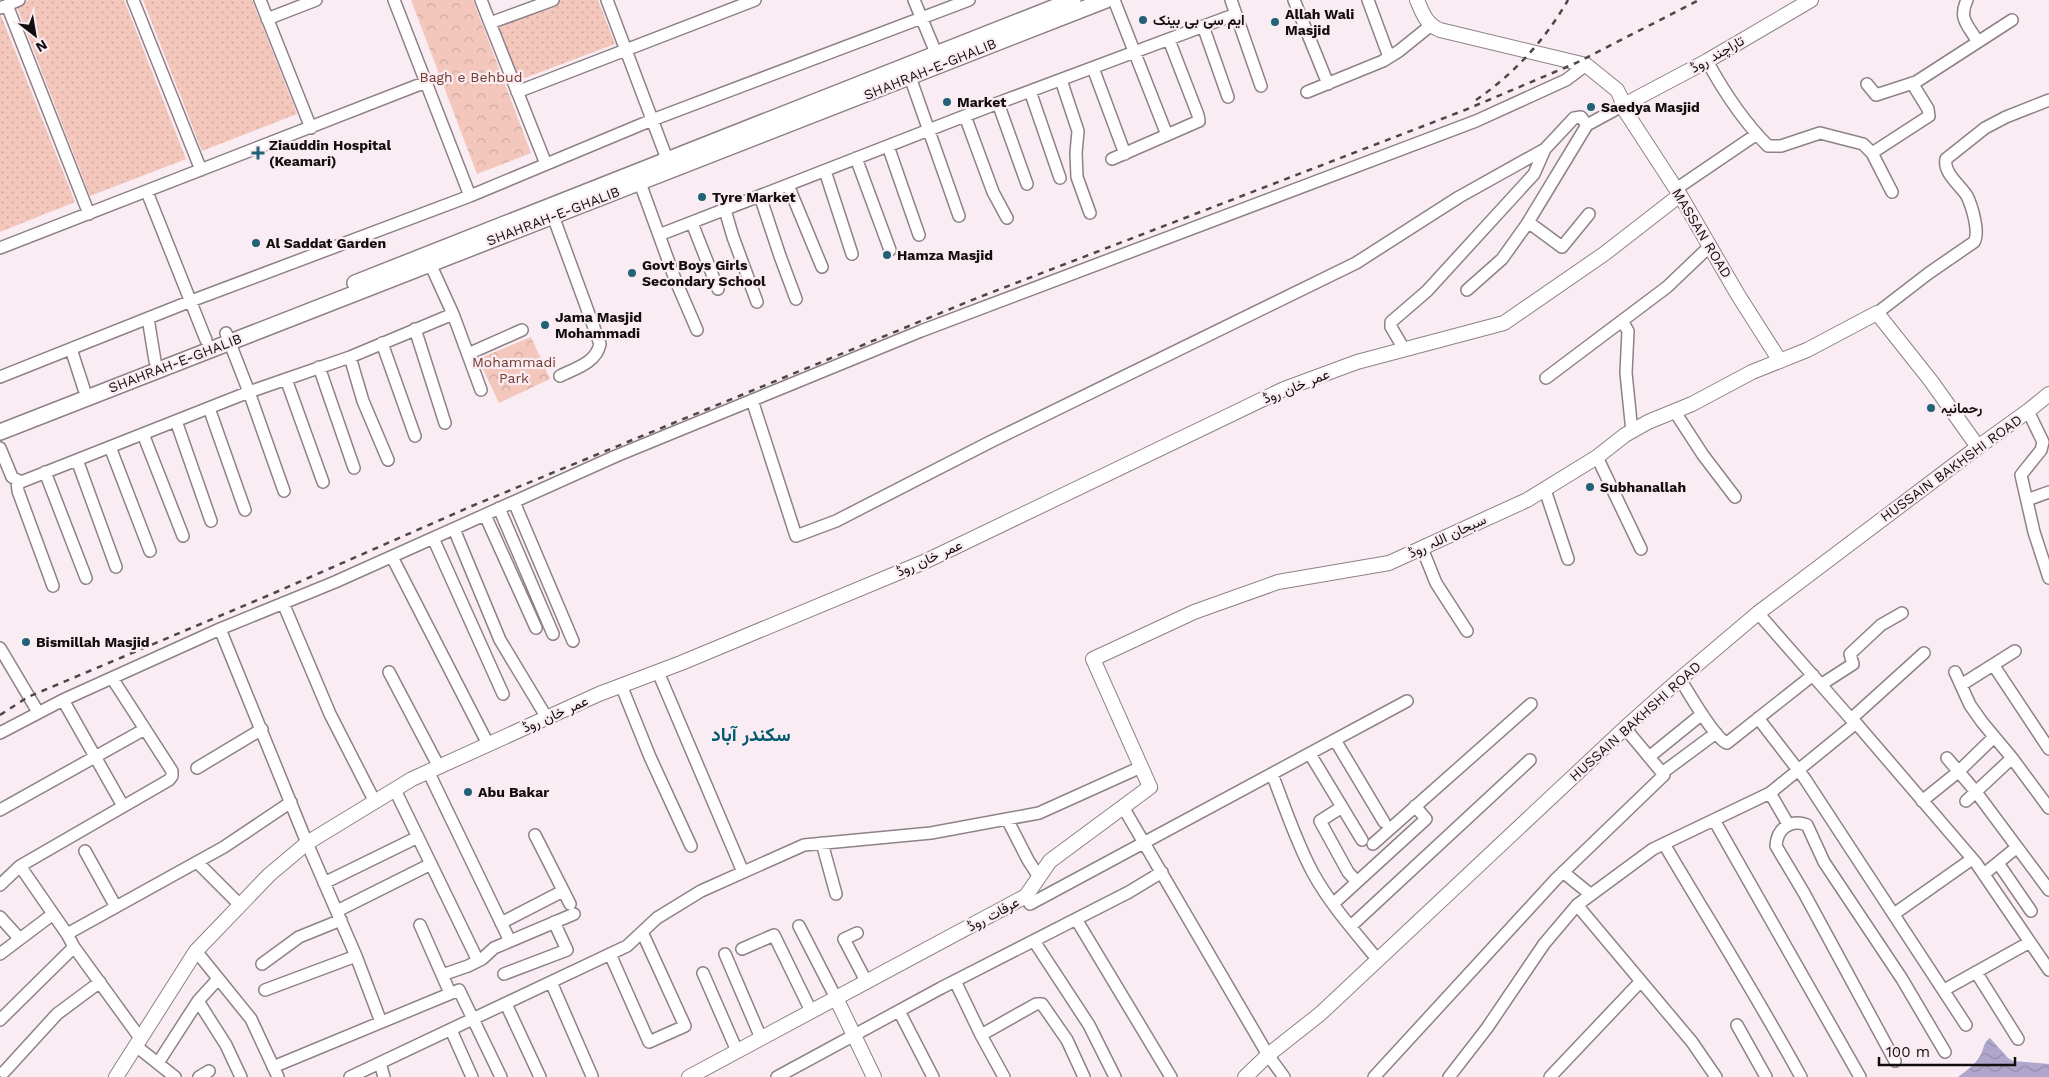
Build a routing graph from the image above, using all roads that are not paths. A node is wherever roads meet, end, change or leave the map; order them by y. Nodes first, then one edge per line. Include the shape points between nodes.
1 (19, 0) edge
2 (133, 0) edge
3 (260, 0) edge
4 (316, 0) edge
5 (394, 0) edge
6 (481, 0) edge
7 (553, 0) edge
8 (607, 0) edge
9 (755, 0) edge
10 (914, 0) edge
11 (969, 0) edge
12 (1072, 0) edge
13 (1106, 0) edge
14 (1114, 0) edge
15 (1231, 0) edge
16 (1294, 0) edge
17 (1368, 0) edge
18 (1417, 0) edge
19 (1811, 0) edge
20 (1966, 0) edge
21 (1047, 4) edge
22 (4, 6) edge
23 (1236, 14) junction
24 (267, 19) junction
25 (921, 19) junction
26 (2012, 20) dead end
27 (490, 23) junction
28 (1203, 26) junction
29 (1430, 26) junction
30 (1169, 40) junction
31 (1978, 42) junction
32 (627, 51) junction
33 (936, 53) junction
34 (1135, 53) junction
35 (1389, 57) junction
36 (1707, 61) junction
37 (1586, 65) junction
38 (1093, 68) junction
39 (910, 77) junction
40 (1061, 80) junction
41 (426, 82) junction
42 (1328, 84) junction
43 (1867, 84) dead end
44 (1912, 84) junction
45 (1262, 86) dead end
46 (1030, 91) junction
47 (517, 92) junction
48 (1308, 92) dead end
49 (1228, 98) dead end
50 (2049, 100) edge
51 (998, 104) junction
52 (1622, 106) junction
53 (964, 116) junction
54 (652, 120) junction
55 (1587, 125) junction
56 (311, 128) junction
57 (929, 130) junction
58 (1756, 134) junction
59 (1167, 135) junction
60 (888, 146) junction
61 (1545, 149) junction
62 (1872, 153) junction
63 (1125, 154) junction
64 (856, 158) junction
65 (667, 159) junction
66 (1112, 159) dead end
67 (546, 164) junction
68 (201, 170) junction
69 (825, 171) junction
70 (1060, 178) dead end
71 (640, 183) junction
72 (1027, 184) dead end
73 (788, 185) junction
74 (147, 192) junction
75 (1678, 192) junction
76 (1892, 192) dead end
77 (470, 196) junction
78 (760, 196) junction
79 (726, 210) junction
80 (1090, 213) dead end
81 (89, 214) junction
82 (1590, 214) dead end
83 (553, 216) junction
84 (959, 216) dead end
85 (1006, 218) dead end
86 (1528, 222) junction
87 (692, 223) junction
88 (659, 235) junction
89 (919, 235) dead end
90 (1710, 246) junction
91 (0, 248) edge
92 (890, 250) dead end
93 (852, 254) dead end
94 (428, 259) junction
95 (822, 267) dead end
96 (718, 289) dead end
97 (1467, 290) dead end
98 (796, 299) dead end
99 (190, 301) junction
100 (757, 302) dead end
101 (1877, 313) junction
102 (452, 314) junction
103 (148, 318) junction
104 (1622, 320) junction
105 (415, 330) junction
106 (522, 330) dead end
107 (697, 330) dead end
108 (227, 337) junction
109 (206, 340) junction
110 (382, 343) junction
111 (71, 348) junction
112 (1404, 349) junction
113 (468, 354) junction
114 (350, 357) junction
115 (155, 361) junction
116 (1780, 361) junction
117 (319, 367) junction
118 (560, 376) dead end
119 (0, 377) edge
120 (1546, 378) dead end
121 (286, 379) junction
122 (84, 389) junction
123 (481, 390) dead end
124 (249, 392) junction
125 (2049, 394) edge
126 (752, 400) junction
127 (209, 408) junction
128 (1675, 412) junction
129 (2028, 412) junction
130 (176, 421) junction
131 (0, 422) edge
132 (445, 422) dead end
133 (0, 432) edge
134 (1632, 432) junction
135 (143, 434) junction
136 (414, 436) dead end
137 (110, 447) junction
138 (1978, 447) junction
139 (0, 448) edge
140 (1597, 457) junction
141 (77, 460) junction
142 (388, 460) dead end
143 (354, 468) dead end
144 (45, 472) junction
145 (18, 482) junction
146 (323, 482) dead end
147 (1545, 490) junction
148 (284, 491) dead end
149 (2049, 492) edge
150 (1735, 497) dead end
151 (2027, 500) junction
152 (514, 502) junction
153 (499, 508) junction
154 (245, 510) dead end
155 (485, 515) junction
156 (211, 521) dead end
157 (454, 529) junction
158 (183, 536) dead end
159 (433, 538) junction
160 (1422, 548) junction
161 (1641, 549) dead end
162 (150, 552) dead end
163 (392, 556) junction
164 (1568, 559) dead end
165 (116, 567) dead end
166 (86, 578) dead end
167 (2049, 578) edge
168 (53, 586) dead end
169 (283, 603) junction
170 (1758, 613) junction
171 (1902, 613) dead end
172 (220, 628) junction
173 (536, 628) dead end
174 (1467, 631) dead end
175 (553, 634) dead end
176 (573, 641) dead end
177 (0, 648) edge
178 (2015, 651) dead end
179 (1924, 652) dead end
180 (1093, 659) joint
181 (1994, 666) junction
182 (389, 672) dead end
183 (658, 672) junction
184 (1955, 672) dead end
185 (1813, 674) junction
186 (112, 678) junction
187 (1680, 679) junction
188 (1822, 684) junction
189 (1961, 684) junction
190 (622, 686) junction
191 (503, 694) dead end
192 (62, 700) junction
193 (1407, 701) dead end
194 (1531, 704) dead end
195 (38, 712) junction
196 (1702, 714) junction
197 (547, 718) junction
198 (1758, 718) junction
199 (1853, 721) junction
200 (1625, 728) junction
201 (145, 729) junction
202 (262, 729) junction
203 (0, 733) edge
204 (1716, 733) junction
205 (1994, 738) junction
206 (1335, 740) junction
207 (488, 744) junction
208 (2049, 749) edge
209 (1310, 754) junction
210 (1649, 757) junction
211 (96, 758) junction
212 (1947, 758) dead end
213 (2012, 758) junction
214 (1530, 760) dead end
215 (1141, 767) junction
216 (197, 768) dead end
217 (434, 769) junction
218 (1799, 770) junction
219 (1958, 772) junction
220 (1662, 773) junction
221 (1272, 774) junction
222 (395, 790) junction
223 (1976, 792) junction
224 (1770, 793) junction
225 (1922, 801) junction
226 (1966, 801) dead end
227 (291, 802) junction
228 (375, 802) junction
229 (124, 806) junction
230 (1415, 806) junction
231 (1123, 807) junction
232 (1342, 807) junction
233 (2049, 808) edge
234 (0, 810) edge
235 (1007, 819) junction
236 (1714, 820) junction
237 (1384, 822) dead end
238 (1788, 824) junction
239 (535, 835) dead end
240 (418, 837) junction
241 (822, 843) junction
242 (1145, 843) junction
243 (307, 844) junction
244 (1664, 844) junction
245 (692, 846) dead end
246 (2016, 848) junction
247 (85, 851) dead end
248 (1972, 858) junction
249 (197, 862) junction
250 (1998, 863) junction
251 (431, 864) junction
252 (20, 866) junction
253 (743, 872) junction
254 (1162, 872) junction
255 (1563, 872) junction
256 (1984, 874) junction
257 (1039, 877) junction
258 (1357, 882) junction
259 (324, 883) junction
260 (0, 885) edge
261 (2049, 890) edge
262 (563, 891) junction
263 (836, 894) dead end
264 (1590, 894) junction
265 (1026, 896) junction
266 (1334, 903) junction
267 (240, 905) junction
268 (1577, 905) junction
269 (116, 907) junction
270 (2031, 911) dead end
271 (53, 914) junction
272 (1894, 914) junction
273 (339, 916) junction
274 (0, 918) edge
275 (1076, 919) junction
276 (554, 922) junction
277 (501, 923) junction
278 (420, 925) dead end
279 (799, 926) dead end
280 (1351, 926) junction
281 (642, 932) junction
282 (857, 933) dead end
283 (67, 934) junction
284 (19, 938) junction
285 (510, 941) junction
286 (1034, 941) junction
287 (2030, 942) junction
288 (74, 946) junction
289 (742, 948) dead end
290 (196, 951) junction
291 (0, 954) edge
292 (610, 954) junction
293 (725, 954) dead end
294 (356, 956) junction
295 (1377, 959) junction
296 (478, 961) junction
297 (262, 964) dead end
298 (2049, 970) edge
299 (1976, 972) junction
300 (703, 973) dead end
301 (504, 974) dead end
302 (442, 975) junction
303 (218, 979) junction
304 (866, 981) junction
305 (955, 981) junction
306 (1641, 981) junction
307 (100, 982) junction
308 (551, 982) junction
309 (265, 990) dead end
310 (1944, 990) junction
311 (450, 993) junction
312 (836, 998) junction
313 (198, 1001) junction
314 (506, 1004) junction
315 (811, 1011) junction
316 (899, 1011) junction
317 (473, 1019) junction
318 (0, 1020) edge
319 (381, 1022) junction
320 (1966, 1024) dead end
321 (1737, 1025) dead end
322 (451, 1030) junction
323 (854, 1035) junction
324 (980, 1035) junction
325 (762, 1038) junction
326 (2018, 1039) dead end
327 (138, 1042) junction
328 (737, 1052) junction
329 (1945, 1052) dead end
330 (1268, 1055) junction
331 (1895, 1061) dead end
332 (158, 1063) junction
333 (380, 1063) junction
334 (275, 1072) edge
335 (5, 1073) edge
336 (121, 1075) edge
337 (238, 1076) edge
338 (592, 1076) dead end
339 (175, 1077) edge
340 (350, 1077) edge
341 (384, 1077) edge
342 (472, 1077) edge
343 (501, 1077) edge
344 (540, 1077) edge
345 (689, 1077) edge
346 (777, 1077) edge
347 (874, 1077) edge
348 (933, 1077) edge
349 (1004, 1077) edge
350 (1084, 1077) edge
351 (1115, 1077) edge
352 (1171, 1077) edge
353 (1245, 1077) edge
354 (1284, 1077) edge
355 (1374, 1077) edge
356 (1450, 1077) edge
357 (1550, 1077) edge
358 (1716, 1077) edge
359 (1766, 1077) edge
360 (1801, 1077) edge
361 (1860, 1077) edge

1 - 22 street
2 - 68 street
3 - 24 street
4 - 24 street
5 - 41 street
6 - 27 street
7 - 27 street
8 - 32 street
9 - 32 street
10 - 25 street
11 - 25 street
12 - 21 main road, SHAHRAH-E-GHALIB
13 - 39 main road, SHAHRAH-E-GHALIB
14 - 34 street
15 - 23 street
16 - 42 street
17 - 35 street
18 - 29 street
19 - 36 street, تاراچند روڈ
20 - 31 street via 1962,16
21 - 33 main road, SHAHRAH-E-GHALIB
22 - 81 street
23 - 28 street
23 - 45 street
24 - 56 street
25 - 33 street
25 - 54 street
26 - 31 street
27 - 47 street
28 - 30 street
28 - 49 street
29 - 35 street
29 - 37 street
30 - 34 street
30 - 59 street via 1199,119
31 - 44 street
32 - 47 street
32 - 54 street
33 - 65 main road, SHAHRAH-E-GHALIB
34 - 38 street
34 - 59 street
35 - 42 street
36 - 52 street, تاراچند روڈ
36 - 58 street via 1726,95
37 - 52 street, MASSAN ROAD via 1617,90
37 - 126 street via 1566,80 1476,121 921,331
38 - 40 street
38 - 63 street
39 - 57 street
39 - 71 main road, SHAHRAH-E-GHALIB
40 - 46 street
40 - 80 street via 1078,131 1077,177
41 - 56 street
41 - 77 street
42 - 48 street
43 - 44 street via 1876,95
44 - 62 street via 1929,116
46 - 51 street
46 - 70 street
47 - 67 street
50 - 101 street via 1985,128 1946,160 1946,169 1967,197 1977,238
51 - 53 street
51 - 72 street
52 - 55 street
52 - 75 street, MASSAN ROAD
53 - 57 street
53 - 85 street
54 - 65 street
54 - 67 street
55 - 61 street via 1581,117 1574,118
55 - 86 street
56 - 68 street
57 - 60 street
57 - 84 street
58 - 62 street via 1768,146 1775,147 1820,133 1863,144
58 - 75 street
59 - 63 street
60 - 64 street
60 - 89 street
61 - 112 street via 1534,174 1427,291 1391,322
61 - 126 street via 1356,263 836,521 796,536
62 - 76 street
63 - 66 street
64 - 69 street
64 - 92 street
65 - 94 main road, SHAHRAH-E-GHALIB
67 - 77 street
68 - 74 street
69 - 73 street
69 - 93 street
71 - 83 main road, SHAHRAH-E-GHALIB
71 - 88 street
73 - 78 street
73 - 95 street
74 - 81 street
74 - 99 street
75 - 90 street, MASSAN ROAD
75 - 112 street, عمر خان روڈ via 1604,254 1504,323
77 - 99 street
78 - 79 street
78 - 98 street
79 - 87 street
79 - 100 street
81 - 91 street
82 - 86 street via 1562,247
83 - 94 main road, SHAHRAH-E-GHALIB
83 - 118 street via 600,344 595,357 589,362
86 - 97 street via 1502,259
87 - 88 street
87 - 96 street
88 - 107 street
90 - 104 street via 1667,287
90 - 116 street, MASSAN ROAD
94 - 102 street
94 - 108 main road, SHAHRAH-E-GHALIB
99 - 103 street
99 - 109 street
101 - 116 street, سبحان اللہ روڈ
101 - 138 street
102 - 105 street
102 - 113 street
103 - 111 street
103 - 115 street
104 - 120 street
104 - 134 street via 1628,332 1626,373
105 - 110 street
105 - 132 street
106 - 113 street
108 - 109 main road, SHAHRAH-E-GHALIB
108 - 124 street
108 - 133 main road, SHAHRAH-E-GHALIB
109 - 115 main road, SHAHRAH-E-GHALIB
110 - 114 street
110 - 136 street
111 - 119 street
111 - 122 street
112 - 183 street, عمر خان روڈ via 1357,362 1284,389 924,562
113 - 123 street
114 - 117 street
114 - 142 street via 363,402
115 - 122 main road, SHAHRAH-E-GHALIB
116 - 128 street, سبحان اللہ روڈ
117 - 121 street
117 - 143 street
121 - 124 street
121 - 146 street
122 - 131 main road, SHAHRAH-E-GHALIB
124 - 127 street
124 - 148 street
125 - 129 street, HUSSAIN BAKHSHI ROAD
126 - 152 street
127 - 130 street
127 - 154 street
128 - 134 street, سبحان اللہ روڈ
128 - 150 street
129 - 138 street, HUSSAIN BAKHSHI ROAD
129 - 151 street via 2043,442 2041,450 2020,473
130 - 135 street
130 - 156 street
134 - 140 street, سبحان اللہ روڈ
135 - 137 street
135 - 158 street
137 - 141 street
137 - 162 street
138 - 170 street, HUSSAIN BAKHSHI ROAD
139 - 145 street via 12,477
140 - 147 street, سبحان اللہ روڈ
140 - 161 street
141 - 144 street
141 - 165 street
144 - 145 street
144 - 166 street
145 - 168 street via 18,491
147 - 160 street, سبحان اللہ روڈ
147 - 164 street
149 - 151 street
151 - 167 street
152 - 153 street
152 - 176 street
153 - 155 street
153 - 175 street
155 - 157 street
155 - 173 street
157 - 159 street
157 - 197 street via 500,640
159 - 163 street
159 - 191 street
160 - 174 street via 1436,583
160 - 180 street, سبحان اللہ روڈ via 1388,564 1278,582 1194,612
163 - 169 street
163 - 207 street
169 - 172 street
169 - 228 street via 330,714
170 - 185 street
170 - 187 street, HUSSAIN BAKHSHI ROAD
171 - 188 street via 1881,625 1850,654 1852,664
172 - 186 street
172 - 202 street
177 - 195 street
178 - 181 street
179 - 199 street
180 - 215 street, عرفات روڈ
181 - 189 street
181 - 208 street
182 - 217 street
183 - 190 street, عمر خان روڈ
183 - 253 street
184 - 189 street
185 - 188 street
185 - 198 street
186 - 192 street
186 - 201 street
187 - 196 street
187 - 200 street, HUSSAIN BAKHSHI ROAD
188 - 199 street
189 - 205 street via 1970,705
190 - 197 street, عمر خان روڈ
190 - 245 street via 650,757
192 - 195 street
192 - 211 street
193 - 206 street
194 - 230 street
195 - 203 street
196 - 204 street
196 - 210 street
197 - 207 street, عمر خان روڈ
198 - 204 street via 1729,742 1723,742
198 - 218 street
199 - 218 street
199 - 225 street
200 - 210 street
200 - 295 street, HUSSAIN BAKHSHI ROAD
201 - 211 street
201 - 229 street via 172,776
202 - 216 street
202 - 227 street
204 - 220 street
205 - 213 street
205 - 219 street
206 - 209 street
206 - 237 street
207 - 217 street, عمر خان روڈ
209 - 221 street
209 - 232 street
210 - 220 street
211 - 229 street
211 - 234 street
212 - 219 street
213 - 223 street
213 - 233 street
214 - 280 street
215 - 231 street, عرفات روڈ via 1150,788
215 - 235 street via 1039,813
217 - 222 street, عمر خان روڈ
217 - 277 street
218 - 224 street
218 - 272 street
219 - 223 street
219 - 225 street
220 - 255 street via 1664,775
221 - 242 street
221 - 266 street via 1313,873
222 - 228 street, عمر خان روڈ
222 - 240 street
223 - 226 street
223 - 246 street
224 - 236 street
224 - 238 street
225 - 248 street
227 - 243 street
227 - 249 street
228 - 243 street, عمر خان روڈ
229 - 252 street
230 - 232 street via 1368,842
230 - 258 street via 1426,819
231 - 242 street
231 - 257 street, عرفات روڈ via 1050,861
232 - 258 street via 1320,821 1348,872
235 - 241 street via 931,833
235 - 257 street
236 - 244 street
236 - 361 street
238 - 329 street via 1807,824 1824,862 1902,979
238 - 331 street via 1779,832 1776,846
239 - 262 street
240 - 251 street
240 - 259 street
241 - 253 street via 804,845
241 - 263 street
242 - 254 street
242 - 265 street via 1030,904
243 - 259 street
243 - 267 street, عمر خان روڈ via 269,875
244 - 264 street
244 - 360 street via 1765,1010
246 - 250 street
246 - 261 street
247 - 269 street
248 - 256 street
248 - 272 street
249 - 267 street
249 - 269 street
250 - 256 street
250 - 270 street
251 - 273 street
251 - 296 street
252 - 260 street
252 - 271 street
253 - 281 street via 701,891 657,918
254 - 275 street
254 - 330 street
255 - 264 street
255 - 355 street
256 - 287 street
257 - 265 street, عرفات روڈ
258 - 266 street
259 - 273 street
262 - 276 street via 572,909
262 - 277 street
264 - 268 street
265 - 304 street, عرفات روڈ
266 - 280 street
267 - 290 street, عمر خان روڈ
268 - 306 street
268 - 356 street via 1544,944
269 - 283 street
271 - 283 street
271 - 284 street
272 - 310 street
273 - 294 street
273 - 297 street via 299,937
274 - 284 street
275 - 286 street
275 - 352 street
276 - 285 street
276 - 301 street via 568,950
277 - 285 street
278 - 302 street
279 - 312 street
280 - 295 street
281 - 292 street via 627,946
281 - 292 street via 686,1026 648,1042
282 - 304 street via 844,939
283 - 288 street
284 - 291 street
285 - 296 street via 494,948
286 - 305 street
286 - 351 street via 1089,1025
287 - 298 street
287 - 299 street
288 - 307 street
288 - 318 street
289 - 315 street via 774,935
290 - 303 street
290 - 327 street, عمر خان روڈ
292 - 308 street
293 - 325 street
294 - 309 street
294 - 319 street
295 - 330 street, HUSSAIN BAKHSHI ROAD via 1320,1014
296 - 302 street
299 - 310 street
299 - 326 street
300 - 328 street
302 - 311 street
303 - 313 street
303 - 334 street via 251,1019
304 - 312 street, عرفات روڈ
305 - 316 street
305 - 324 street
306 - 357 street
306 - 358 street via 1692,1042
307 - 327 street
307 - 335 street via 57,1014
308 - 314 street
308 - 338 street
310 - 320 street
311 - 317 street via 459,990
311 - 319 street
312 - 315 street, عرفات روڈ
312 - 323 street
313 - 332 street
313 - 337 street via 226,1045
314 - 317 street
314 - 344 street
315 - 325 street, عرفات روڈ
316 - 323 street
316 - 348 street
317 - 322 street
317 - 343 street
319 - 334 street
321 - 359 street
322 - 333 street
322 - 342 street
323 - 346 street
323 - 347 street
324 - 349 street
324 - 350 street via 1036,1004 1042,1004 1067,1040
325 - 328 street, عرفات روڈ
327 - 332 street
327 - 336 street, عمر خان روڈ
328 - 345 street, عرفات روڈ
330 - 353 street, HUSSAIN BAKHSHI ROAD
330 - 354 street
332 - 339 street
333 - 340 street
333 - 341 street

